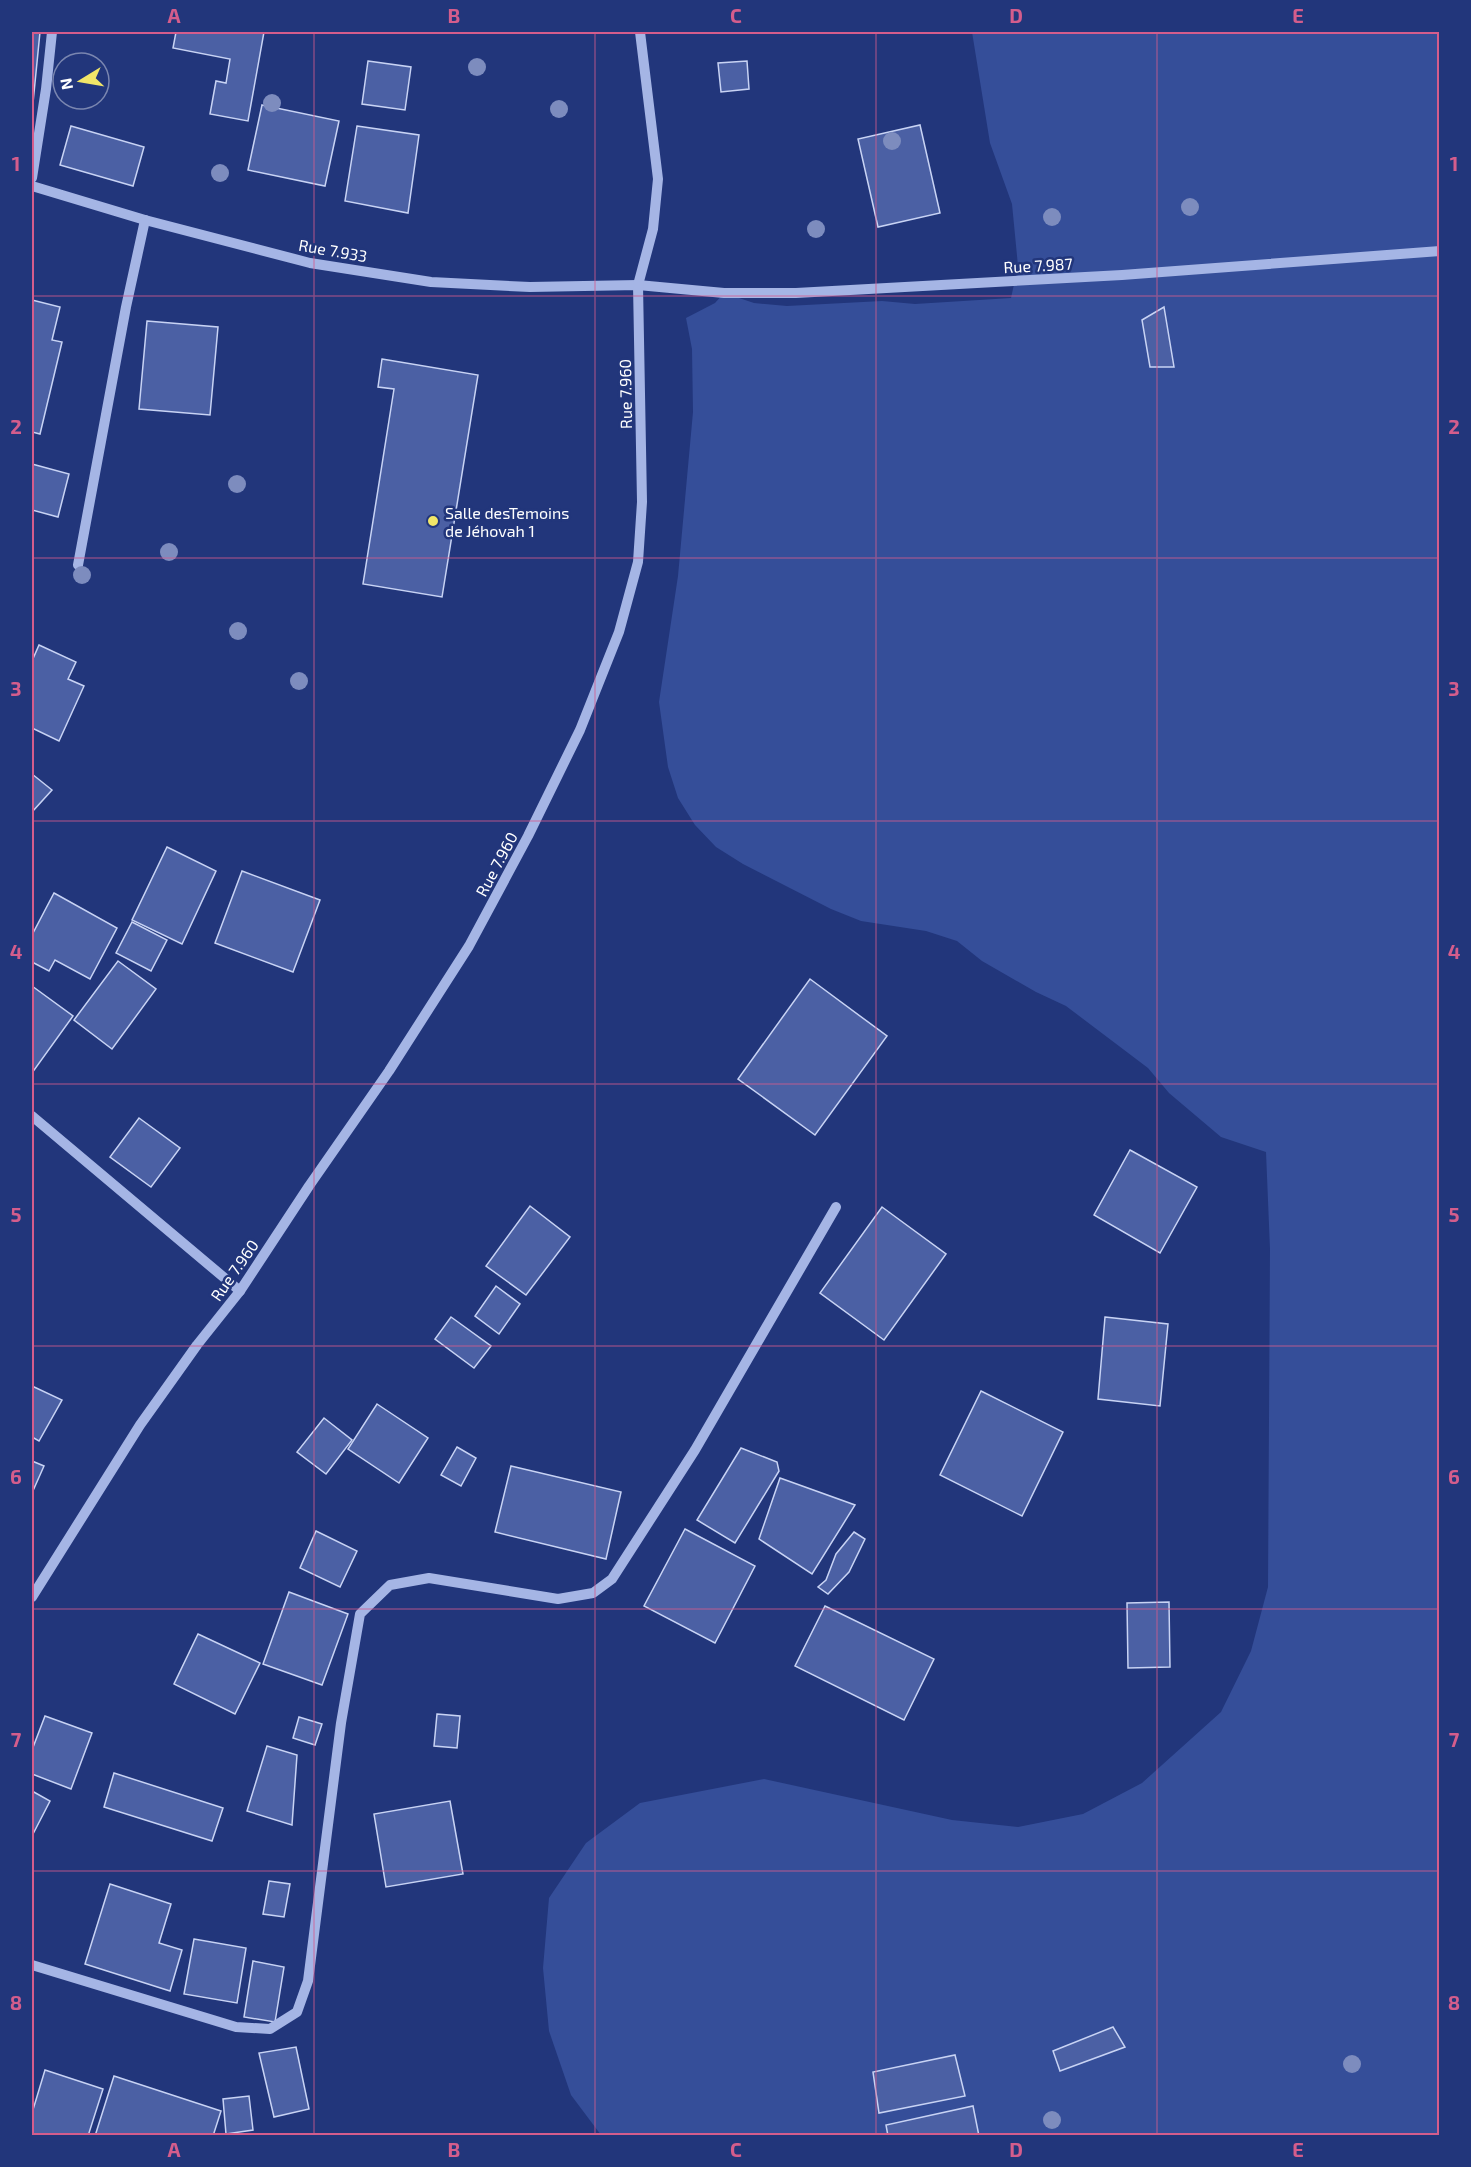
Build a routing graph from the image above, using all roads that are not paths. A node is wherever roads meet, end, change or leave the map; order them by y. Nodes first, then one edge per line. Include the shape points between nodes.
1 (52, 32) edge
2 (640, 32) edge
3 (32, 178) edge
4 (32, 186) edge
5 (145, 220) junction
6 (1440, 251) edge
7 (638, 285) junction
8 (78, 565) dead end
9 (32, 1116) edge
10 (836, 1207) dead end
11 (240, 1291) junction
12 (32, 1597) edge
13 (32, 1965) edge

1 - 3 street
2 - 7 street, Rue 7.960 via 658,179 653,229
4 - 5 street, Rue 7.933
5 - 7 street, Rue 7.933 via 310,263 431,282 530,287
5 - 8 street
6 - 7 street, Rue 7.987 via 1122,275 796,293 724,293
7 - 11 street, Rue 7.960 via 642,502 638,562 619,632 575,741 469,946
9 - 11 street
10 - 13 street via 695,1450 612,1579 593,1593 558,1599 429,1578 390,1586 360,1614 340,1723 308,1981 297,2012 270,2029 236,2027
11 - 12 street, Rue 7.960 via 140,1425

